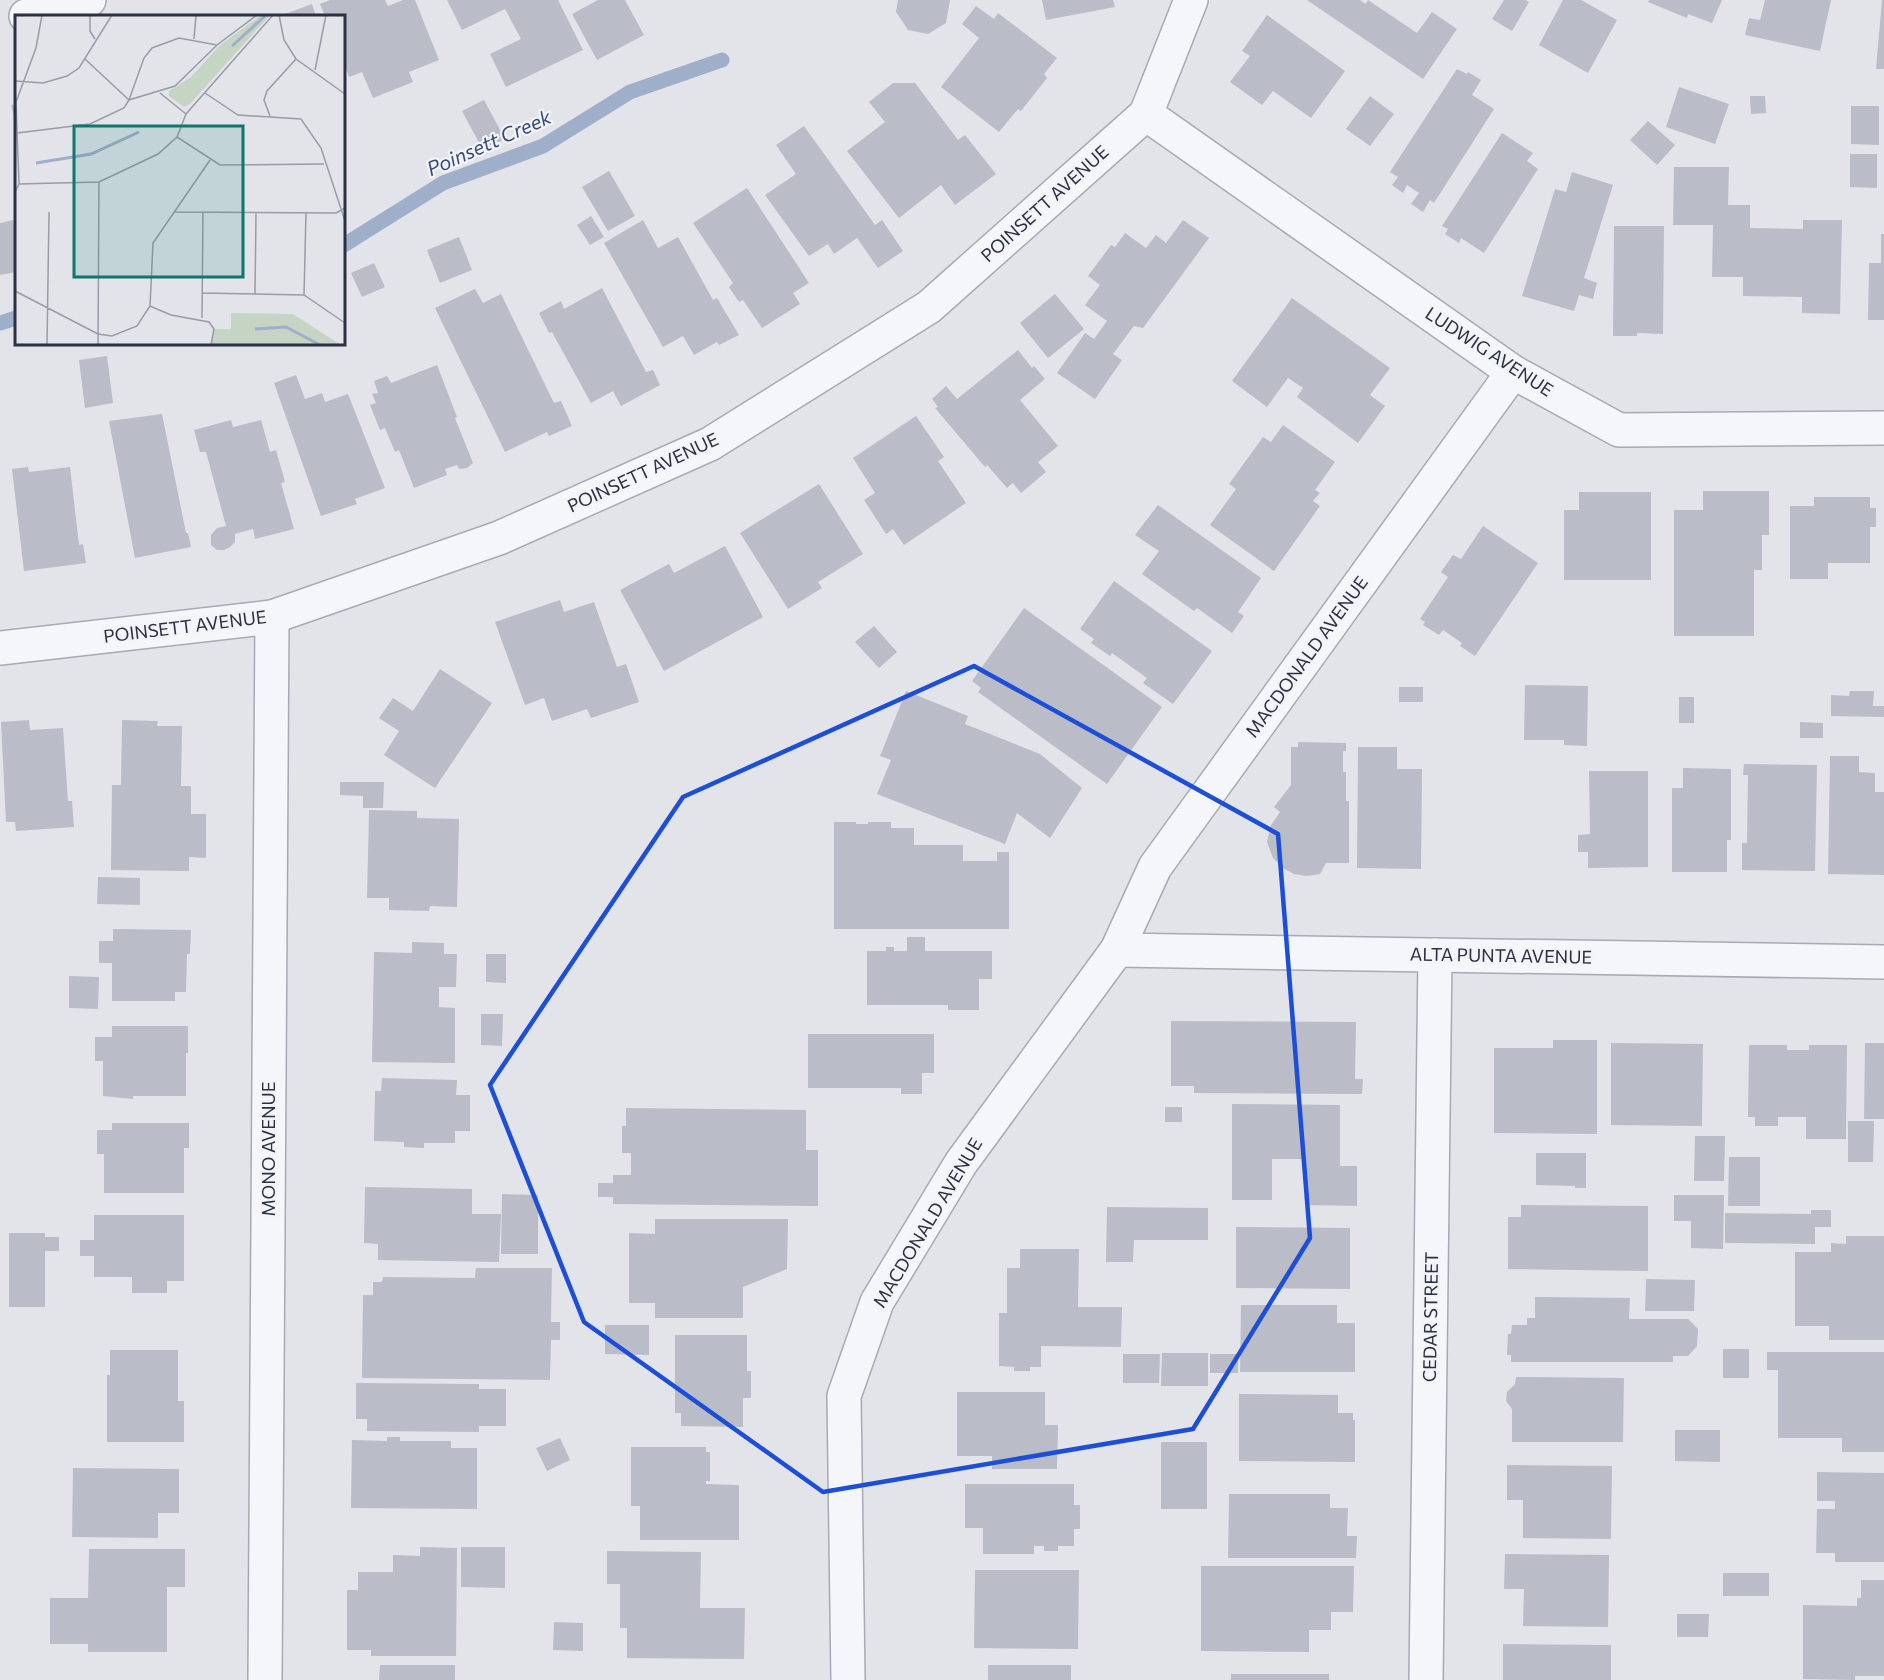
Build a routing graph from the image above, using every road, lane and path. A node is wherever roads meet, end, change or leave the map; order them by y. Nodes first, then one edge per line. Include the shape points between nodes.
1 (89, 0) edge
2 (1191, 0) edge
3 (30, 15) edge
4 (15, 19) edge
5 (0, 23) edge
6 (1146, 114) junction
7 (1513, 372) junction
8 (1884, 429) edge
9 (272, 618) junction
10 (0, 648) edge
11 (1117, 950) junction
12 (1436, 955) junction
13 (1884, 962) edge
14 (265, 1680) edge
15 (848, 1680) edge
16 (1426, 1680) edge

1 - 3 street
2 - 6 street, POINSETT AVENUE
4 - 5 street
6 - 7 street, LUDWIG AVENUE
6 - 9 street, POINSETT AVENUE via 929,307 710,444 499,538
7 - 8 street, LUDWIG AVENUE via 1619,430
7 - 11 street, MACDONALD AVENUE via 1155,867
9 - 10 street, POINSETT AVENUE
9 - 14 street, MONO AVENUE
11 - 12 street, ALTA PUNTA AVENUE
11 - 15 street, MACDONALD AVENUE via 961,1163 877,1302 844,1396
12 - 13 street, ALTA PUNTA AVENUE
12 - 16 street, CEDAR STREET

